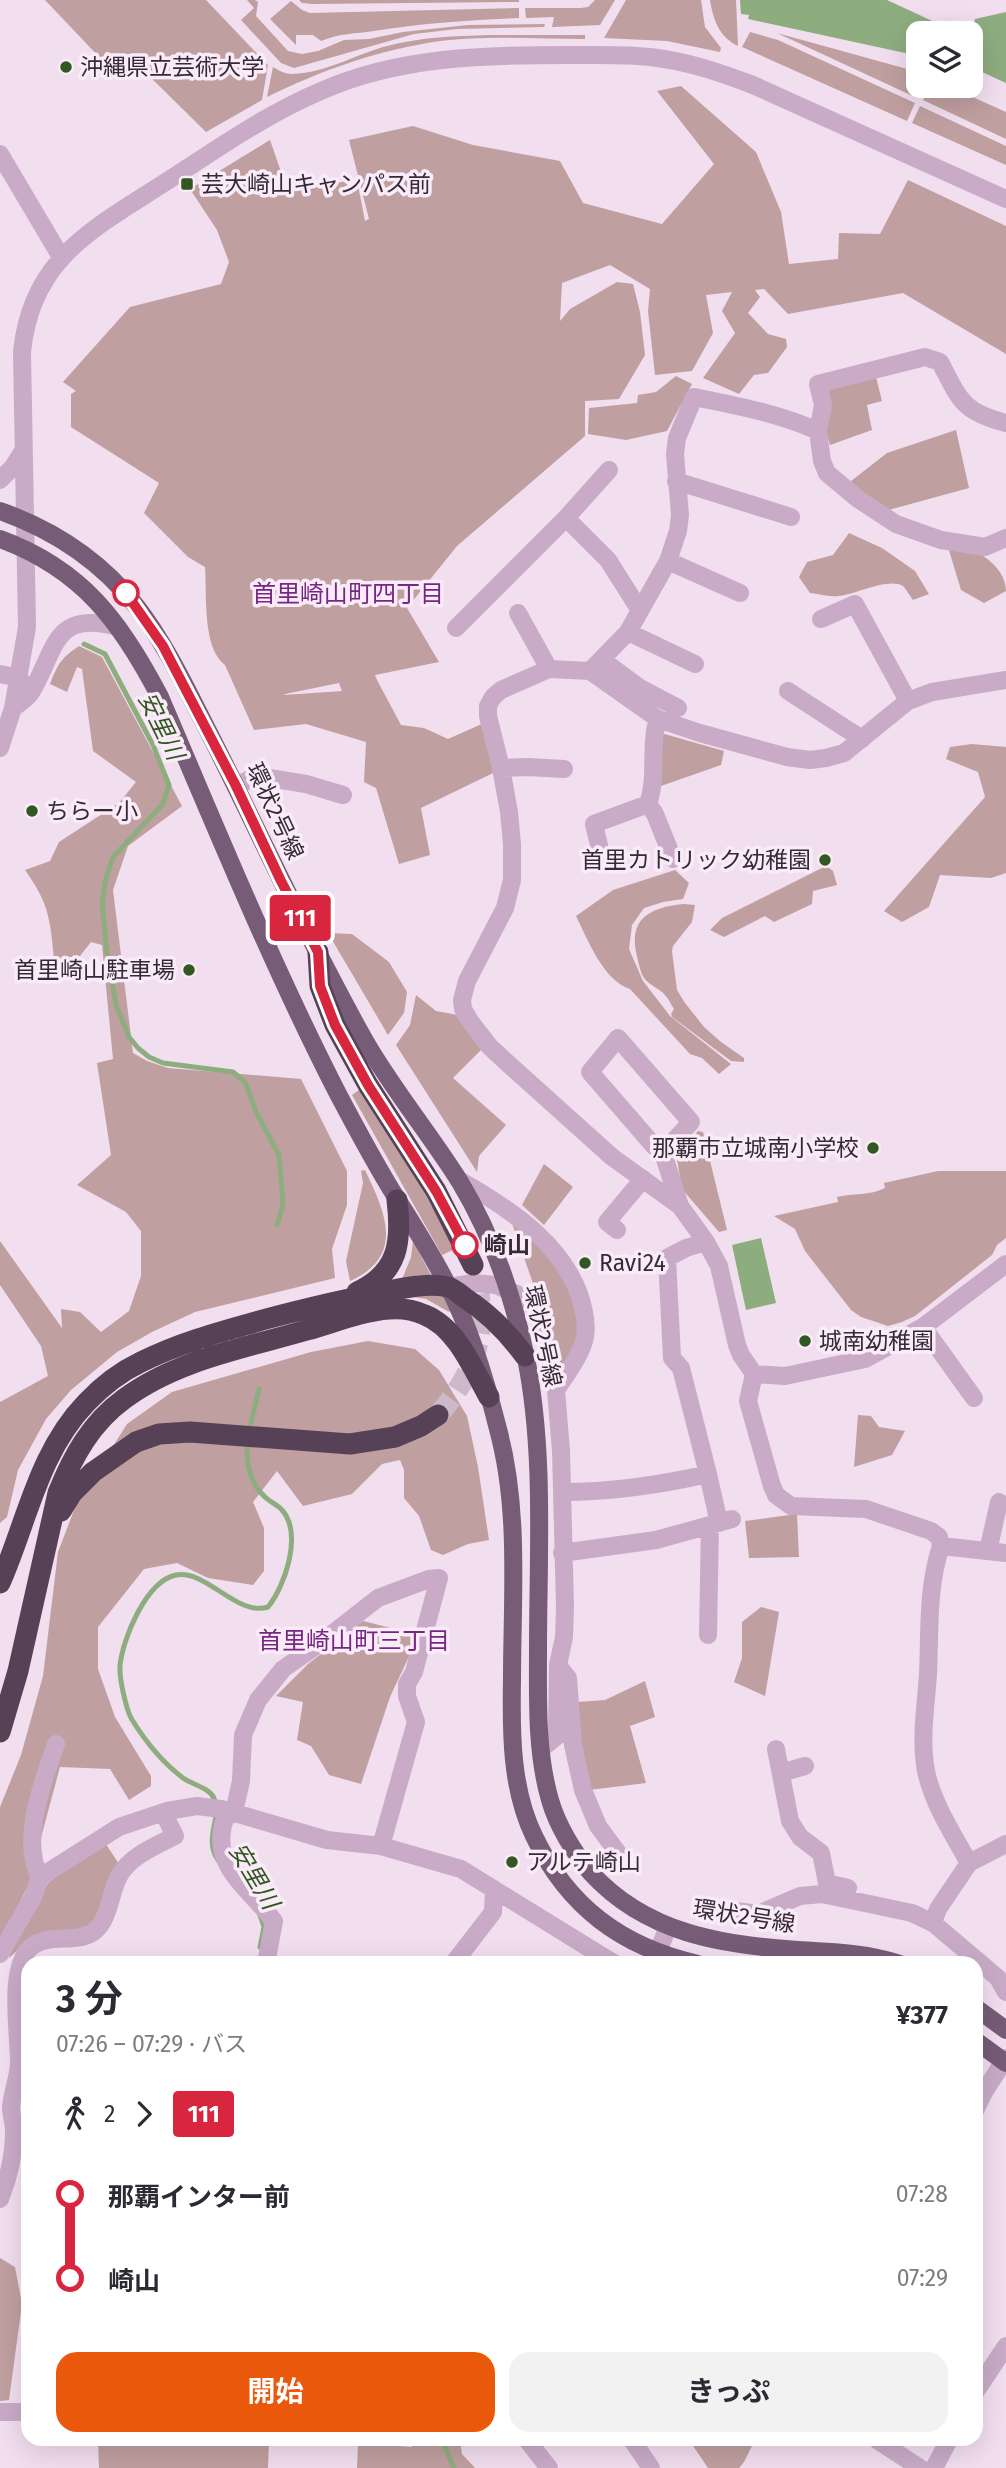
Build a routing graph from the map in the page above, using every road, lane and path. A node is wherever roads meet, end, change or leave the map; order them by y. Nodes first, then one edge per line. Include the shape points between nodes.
1 (0, 154) edge
2 (1006, 199) edge
3 (61, 257) junction
4 (1006, 423) edge
5 (818, 431) junction
6 (23, 451) junction
7 (610, 470) dead end
8 (0, 480) edge
9 (676, 481) junction
10 (0, 511) edge
11 (791, 517) dead end
12 (566, 518) junction
13 (26, 520) junction
14 (1006, 538) edge
15 (0, 539) edge
16 (26, 549) junction
17 (668, 561) junction
18 (740, 593) dead end
19 (639, 608) junction
20 (518, 613) dead end
21 (821, 619) dead end
22 (118, 628) junction
23 (456, 628) dead end
24 (628, 632) junction
25 (695, 664) dead end
26 (596, 665) junction
27 (549, 669) junction
28 (0, 674) edge
29 (20, 678) junction
30 (1006, 680) edge
31 (788, 691) dead end
32 (908, 701) junction
33 (13, 708) junction
34 (678, 708) dead end
35 (658, 719) junction
36 (862, 739) junction
37 (0, 748) edge
38 (501, 768) junction
39 (564, 769) dead end
40 (236, 786) junction
41 (343, 794) dead end
42 (648, 804) junction
43 (602, 858) dead end
44 (673, 859) dead end
45 (318, 952) junction
46 (606, 1022) dead end
47 (618, 1038) junction
48 (663, 1153) junction
49 (459, 1180) junction
50 (643, 1180) junction
51 (397, 1200) junction
52 (680, 1206) junction
53 (617, 1230) dead end
54 (706, 1242) junction
55 (1006, 1264) edge
56 (473, 1265) dead end
57 (449, 1287) junction
58 (509, 1289) junction
59 (339, 1300) junction
60 (922, 1327) junction
61 (525, 1356) junction
62 (754, 1374) junction
63 (556, 1390) junction
64 (489, 1397) junction
65 (974, 1398) dead end
66 (438, 1415) tunnel mouth
67 (708, 1474) junction
68 (562, 1492) junction
69 (999, 1502) dead end
70 (720, 1522) junction
71 (941, 1546) junction
72 (997, 1552) edge
73 (562, 1553) junction
74 (43, 1556) junction
75 (0, 1583) edge
76 (708, 1635) dead end
77 (558, 1665) junction
78 (0, 1732) edge
79 (56, 1744) dead end
80 (541, 1749) junction
81 (776, 1749) dead end
82 (805, 1766) dead end
83 (781, 1773) junction
84 (223, 1810) junction
85 (167, 1811) junction
86 (1006, 1844) edge
87 (381, 1846) junction
88 (621, 1857) dead end
89 (969, 1863) junction
90 (40, 1877) junction
91 (494, 1889) junction
92 (854, 1901) junction
93 (736, 1911) dead end
94 (933, 1923) junction
95 (668, 1927) junction
96 (0, 1954) edge
97 (24, 1956) edge
98 (267, 1956) edge
99 (459, 1956) edge
100 (602, 1956) edge
101 (652, 1956) edge
102 (656, 1956) edge
103 (864, 1956) edge
104 (972, 1956) edge
105 (21, 1960) edge
106 (983, 1965) edge
107 (1006, 1992) edge
108 (983, 2013) edge
109 (1006, 2031) edge
110 (983, 2046) edge
111 (1005, 2060) edge
112 (983, 2094) edge
113 (0, 2199) edge
114 (1006, 2346) edge
115 (983, 2380) edge
116 (0, 2412) edge
117 (21, 2412) edge
118 (532, 2446) edge
119 (636, 2446) edge
120 (886, 2446) edge
121 (946, 2446) edge
122 (549, 2468) edge
123 (652, 2468) edge
124 (920, 2468) edge
125 (934, 2468) edge

1 - 3 street
2 - 3 street via 716,71 649,57 486,56 419,62 357,77 288,106 90,230
3 - 6 street via 36,294 24,332
4 - 5 street via 967,408 940,362 925,358 818,384 823,405
5 - 9 street via 790,418 694,397 677,438
5 - 14 street via 827,473 896,524 942,540 985,547
6 - 8 street
6 - 13 street
7 - 12 street
9 - 11 street
9 - 17 street via 679,523
10 - 13 main road, 環状2号線
12 - 19 street via 608,560
12 - 23 street
13 - 16 street
13 - 40 main road, 環状2号線 via 82,552 136,605 163,646
15 - 16 main road
16 - 22 main road via 82,586
16 - 29 street via 27,627
17 - 18 street
17 - 19 street
19 - 24 street
20 - 27 street
21 - 32 street via 855,604
22 - 33 street via 83,622 69,628 46,659 29,696
22 - 51 main road via 160,697 291,1000
24 - 25 street
24 - 26 street
26 - 27 street
26 - 34 street
26 - 35 street
27 - 38 street via 501,690 488,706
28 - 29 street
29 - 33 street
30 - 32 street via 932,692
31 - 36 street
32 - 36 street
33 - 37 street
35 - 36 street via 800,760 844,753
35 - 42 street
38 - 39 street
38 - 50 street via 512,844 510,894 467,981 463,1009 498,1055
40 - 41 street via 257,776
40 - 45 main road, 環状2号線
42 - 43 street via 594,824
42 - 44 street
45 - 49 main road, 環状2号線 via 365,1042
45 - 56 highway via 320,986 335,1025 436,1191
46 - 47 street
47 - 48 street via 691,1122
47 - 48 street via 590,1072
48 - 52 street
49 - 58 main road, 環状2号線
49 - 63 street via 498,1202 558,1254 575,1282 586,1324 584,1343
50 - 52 street
50 - 53 street via 607,1222
51 - 57 main road
51 - 59 highway via 400,1231 395,1256 378,1279
52 - 54 street
54 - 62 street via 719,1266 741,1355
54 - 67 street via 667,1258 672,1359 681,1368
55 - 60 street
57 - 58 street via 486,1283
57 - 59 highway via 422,1286
57 - 61 highway via 496,1321
57 - 64 main road
58 - 61 main road, 環状2号線
58 - 63 street via 528,1298 537,1313
59 - 75 highway via 196,1339 138,1363 102,1387 51,1452
60 - 62 street via 865,1359 785,1376
60 - 65 street
61 - 80 main road, 環状2号線 via 534,1408 539,1519
62 - 71 street via 748,1401 772,1486 783,1501 791,1506 866,1509 931,1531
63 - 68 street
64 - 74 highway via 447,1330 426,1315 402,1309 363,1314 197,1362 124,1398 90,1432 58,1493
64 - 101 main road via 510,1499 513,1739 523,1808 544,1855 572,1895
66 - 74 highway via 404,1434 340,1445 190,1432 159,1434 136,1442 93,1472 68,1500
67 - 68 street via 665,1483
67 - 70 street
68 - 73 street
69 - 72 street
70 - 73 street via 656,1540
70 - 76 street
71 - 72 street
71 - 89 street via 929,1607 924,1752 931,1789
73 - 77 street via 564,1637
74 - 78 highway
77 - 80 street via 556,1736
77 - 88 street via 568,1678 573,1745 583,1790 598,1826
79 - 90 street via 37,1797 33,1840
80 - 95 main road, 環状2号線 via 550,1803 587,1869 619,1900
81 - 83 street
82 - 83 street
83 - 92 street via 790,1821 800,1837 821,1853 827,1883 848,1888
84 - 85 street via 197,1806
84 - 87 street via 327,1840
84 - 87 street via 242,1781 243,1735 258,1700 283,1669 378,1598 439,1578 407,1684 416,1722
84 - 98 street via 221,1851 226,1863 274,1920
85 - 90 street via 119,1828
85 - 97 street via 175,1836 128,1864 97,1928 82,1937 39,1941
86 - 89 street
87 - 91 street via 461,1869
89 - 94 street
90 - 96 street
91 - 99 street via 493,1912
91 - 100 street
92 - 93 street via 810,1894 758,1914
92 - 94 street via 912,1913
94 - 104 street
95 - 102 street
95 - 103 main road, 環状2号線 via 724,1942
105 - 113 street via 16,1985 19,2066 11,2108 15,2129 10,2175
106 - 107 street
108 - 109 main road
110 - 111 main road
111 - 112 street
114 - 115 street
116 - 117 street
118 - 122 street
119 - 123 street
120 - 124 street
121 - 125 street

